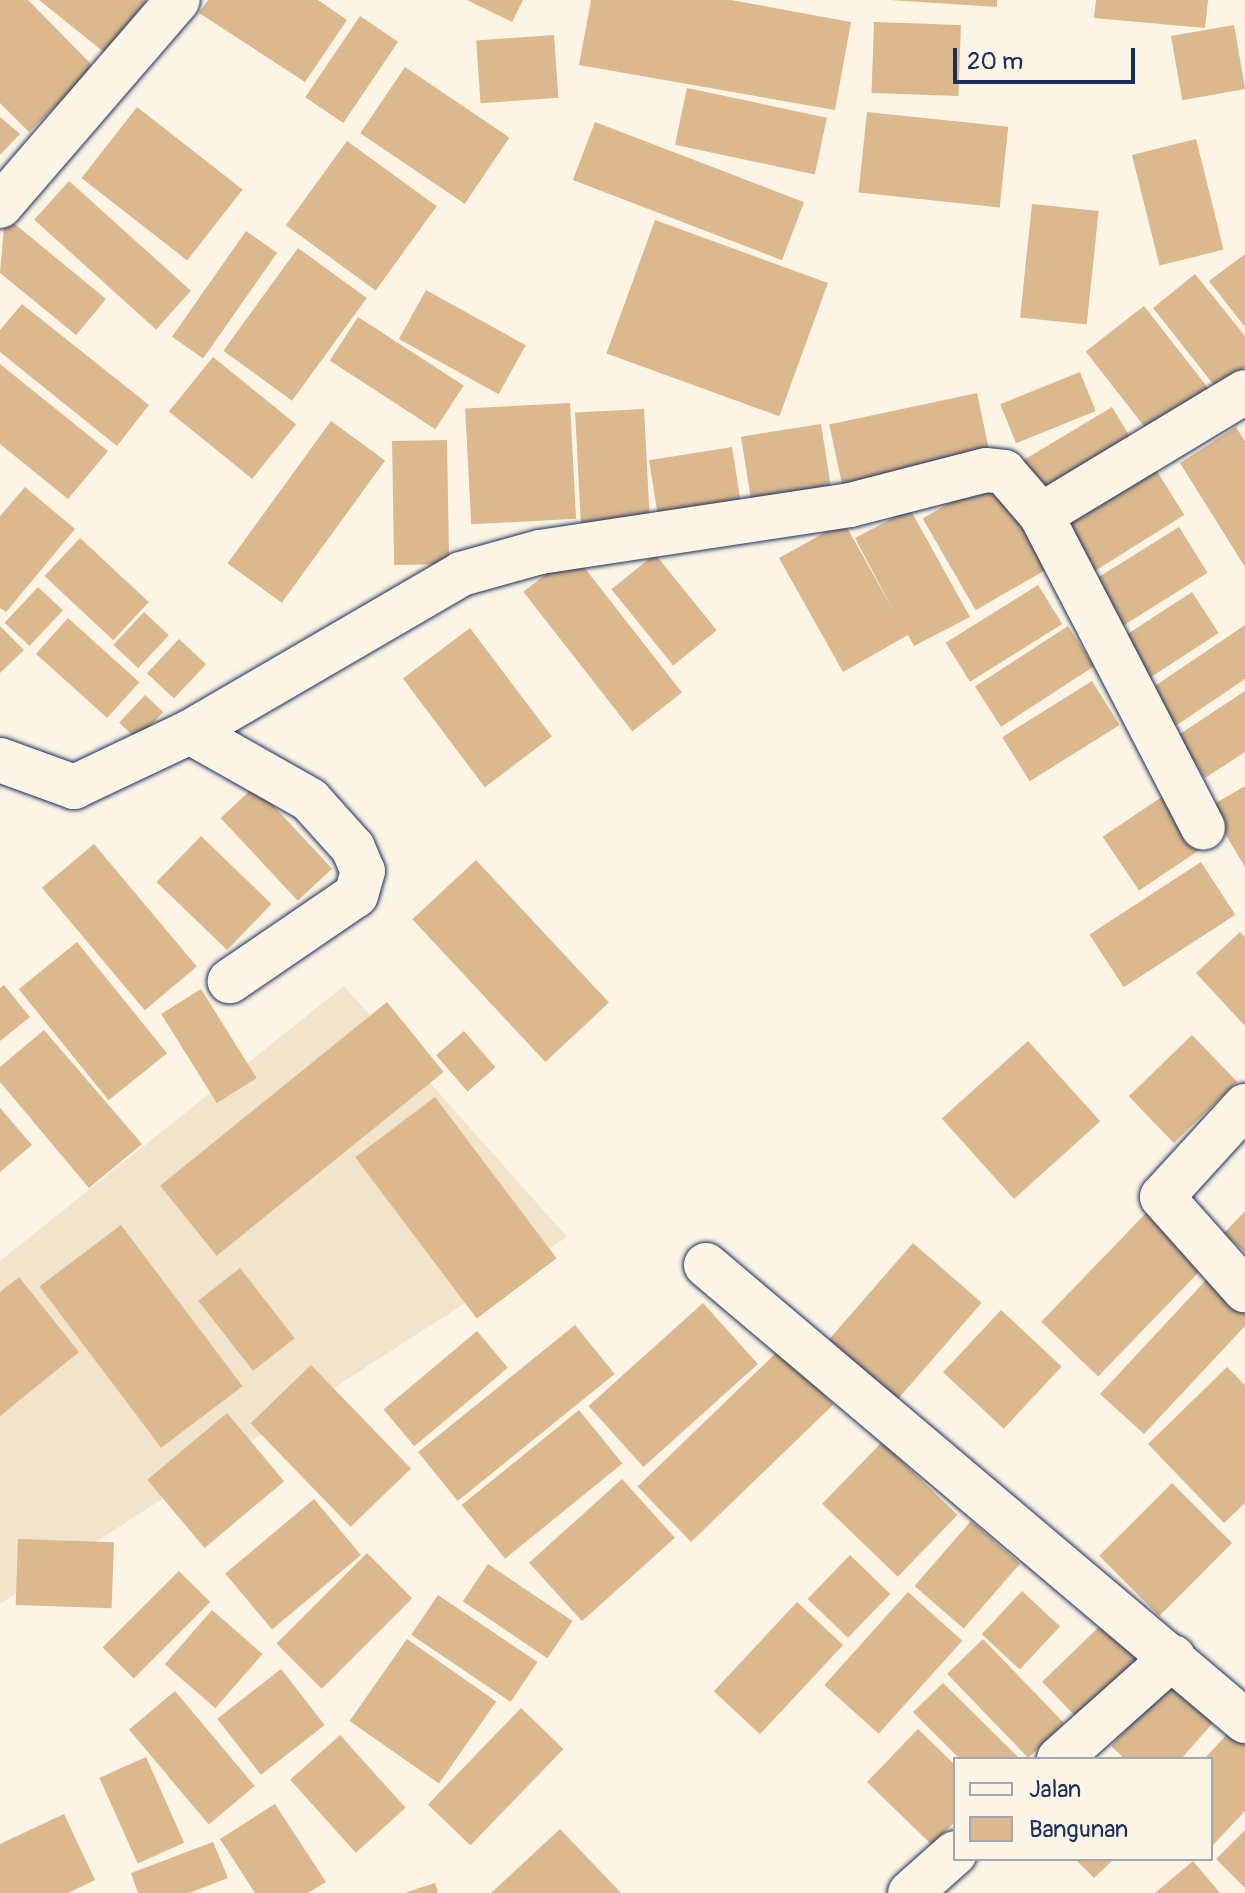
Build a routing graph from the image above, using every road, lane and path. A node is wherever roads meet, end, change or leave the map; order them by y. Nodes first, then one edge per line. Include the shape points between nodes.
1 (178, 0) edge
2 (0, 206) edge
3 (1245, 392) edge
4 (1041, 515) junction
5 (190, 732) junction
6 (0, 760) edge
7 (1203, 827) dead end
8 (230, 981) dead end
9 (1245, 1106) edge
10 (706, 1265) dead end
11 (1245, 1290) edge
12 (1173, 1657) junction
13 (1241, 1705) edge
14 (1061, 1757) edge
15 (953, 1855) edge
16 (910, 1893) edge

1 - 2 street
3 - 4 street
4 - 5 street via 1004,472 986,470 850,505 540,552 461,574
4 - 7 street
5 - 6 street via 74,787
5 - 8 street via 310,800 353,848 363,871 356,895
9 - 11 street via 1162,1197
10 - 12 street
12 - 13 street
12 - 14 street
15 - 16 street

